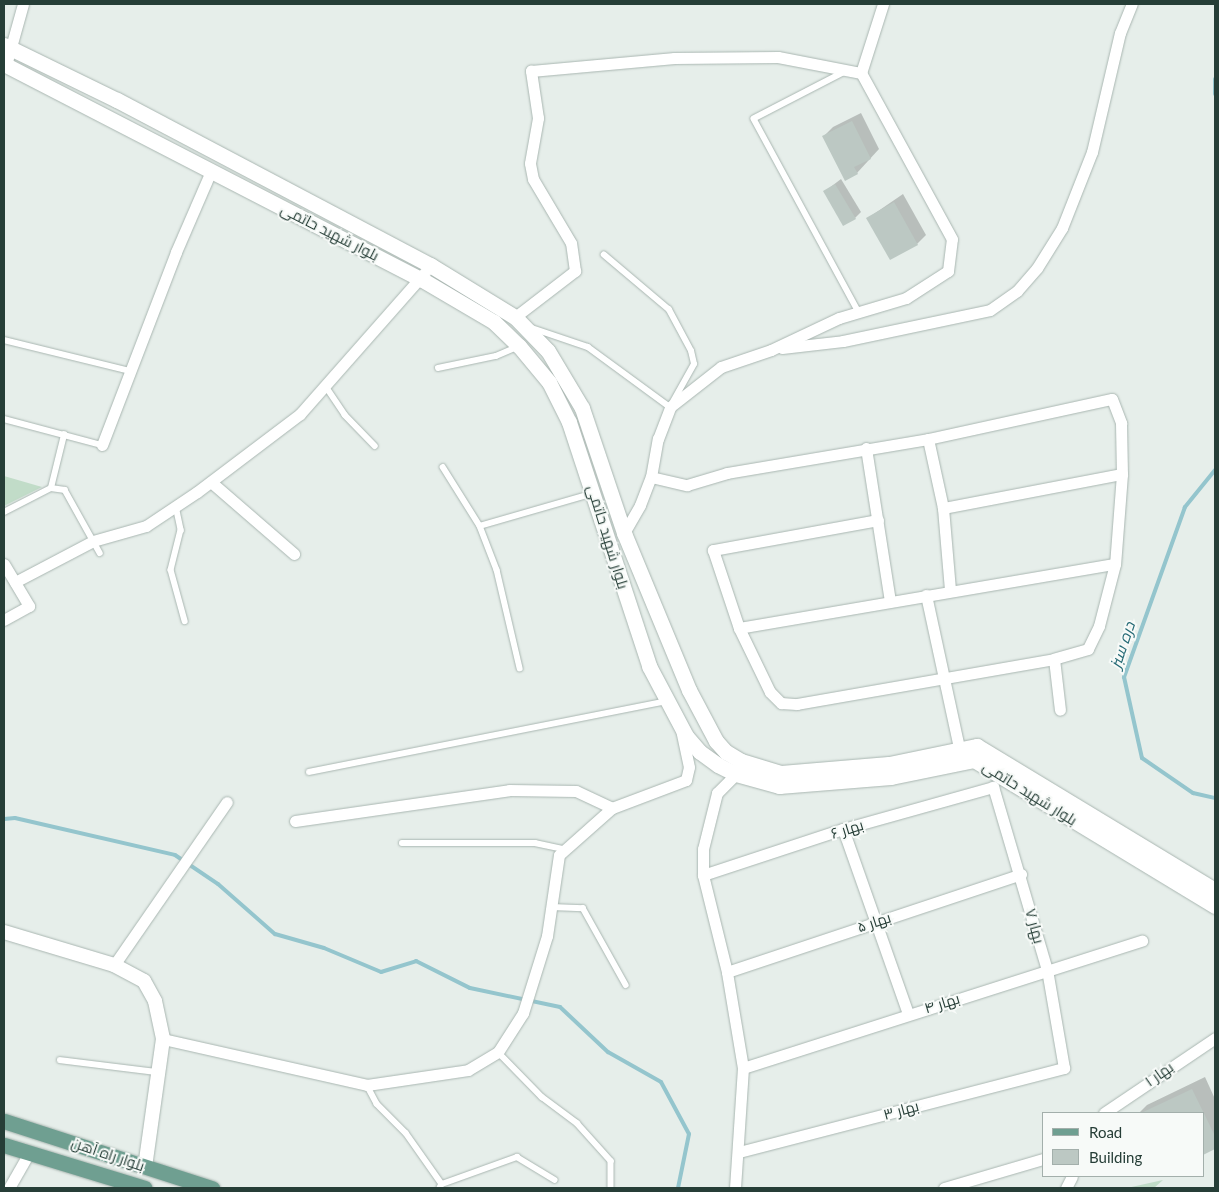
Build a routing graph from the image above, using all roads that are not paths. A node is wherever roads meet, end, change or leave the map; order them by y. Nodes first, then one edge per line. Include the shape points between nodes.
1 (23, 4) edge
2 (882, 4) edge
3 (1132, 4) edge
4 (8, 47) edge
5 (5, 65) edge
6 (848, 70) junction
7 (860, 73) junction
8 (211, 171) junction
9 (604, 254) dead end
10 (430, 265) junction
11 (421, 279) junction
12 (858, 312) junction
13 (520, 321) junction
14 (4, 340) edge
15 (519, 346) junction
16 (771, 350) junction
17 (438, 368) dead end
18 (130, 372) junction
19 (325, 385) junction
20 (670, 407) junction
21 (4, 420) edge
22 (64, 435) junction
23 (928, 439) junction
24 (102, 445) joint
25 (375, 446) dead end
26 (866, 448) junction
27 (442, 467) dead end
28 (1122, 474) junction
29 (650, 477) junction
30 (211, 482) junction
31 (51, 488) junction
32 (594, 493) junction
33 (176, 506) junction
34 (943, 508) junction
35 (4, 512) edge
36 (878, 520) junction
37 (480, 526) junction
38 (624, 533) junction
39 (607, 537) junction
40 (93, 541) junction
41 (100, 553) dead end
42 (294, 554) dead end
43 (4, 564) edge
44 (1114, 564) junction
45 (15, 582) junction
46 (950, 590) junction
47 (926, 595) junction
48 (890, 601) junction
49 (4, 620) edge
50 (185, 621) dead end
51 (739, 628) junction
52 (1054, 659) junction
53 (520, 668) dead end
54 (942, 678) junction
55 (666, 701) junction
56 (1060, 710) dead end
57 (681, 728) junction
58 (959, 748) junction
59 (309, 772) dead end
60 (1001, 773) junction
61 (736, 774) junction
62 (993, 787) junction
63 (227, 802) dead end
64 (612, 808) junction
65 (295, 821) dead end
66 (843, 829) junction
67 (402, 844) dead end
68 (563, 849) junction
69 (703, 874) junction
70 (1021, 874) junction
71 (1215, 890) edge
72 (1215, 906) edge
73 (551, 907) junction
74 (876, 922) junction
75 (4, 932) edge
76 (1142, 941) dead end
77 (114, 966) junction
78 (1047, 970) junction
79 (727, 972) junction
80 (626, 985) dead end
81 (908, 1014) junction
82 (1215, 1038) edge
83 (163, 1040) junction
84 (498, 1052) junction
85 (60, 1060) dead end
86 (743, 1068) junction
87 (1064, 1068) joint
88 (160, 1072) junction
89 (367, 1085) junction
90 (1105, 1112) edge
91 (4, 1121) edge
92 (4, 1145) edge
93 (739, 1152) junction
94 (29, 1153) junction
95 (1042, 1159) edge
96 (145, 1167) junction
97 (556, 1180) dead end
98 (8, 1185) edge
99 (441, 1186) edge
100 (145, 1188) edge
101 (212, 1188) edge
102 (611, 1188) edge
103 (735, 1188) edge
104 (944, 1188) edge

1 - 4 street
2 - 7 street
3 - 16 street via 1120,33 1092,152 1062,228 1037,268 1017,291 990,310 843,341
4 - 5 street
4 - 10 main road, بلوار شهید حاتمی via 117,100
5 - 8 main road, بلوار شهید حاتمی
6 - 7 street
6 - 12 lane via 754,119
6 - 13 street via 778,57 759,57 674,58 531,71 538,118 530,162 533,179 572,243 575,271
7 - 12 street via 952,239 948,270 906,298
8 - 11 main road, بلوار شهید حاتمی
8 - 18 street
9 - 20 lane via 669,310 691,351 694,364
10 - 11 street
10 - 13 main road, بلوار شهید حاتمی
11 - 15 main road, بلوار شهید حاتمی via 494,322
11 - 19 street
12 - 16 street
13 - 20 lane via 588,347
13 - 38 main road, بلوار شهید حاتمی via 548,351 582,408
14 - 18 lane
15 - 17 lane via 496,356
15 - 32 main road, بلوار شهید حاتمی via 549,382 569,422
16 - 20 street via 721,367
18 - 24 street
19 - 25 lane via 345,415
19 - 30 street via 300,414
20 - 29 street via 658,439
21 - 22 lane
22 - 24 lane
22 - 31 lane
23 - 26 street
23 - 28 street via 1112,399 1121,423
23 - 34 street
26 - 29 street via 727,473 687,485
26 - 36 street
27 - 37 lane
28 - 34 street
28 - 44 street
29 - 38 street via 640,505
30 - 33 street
30 - 42 street
31 - 35 lane
31 - 40 lane via 65,490
32 - 37 lane
32 - 39 main road, بلوار شهید حاتمی
33 - 40 street via 146,526
33 - 50 lane via 181,530 171,570
34 - 46 street
36 - 48 street
36 - 51 street via 713,550
37 - 53 lane via 497,570
38 - 39 main road
38 - 58 main road, بلوار شهید حاتمی via 689,690 716,741 726,752 742,761 781,772 889,764
39 - 55 main road, بلوار شهید حاتمی via 649,666
40 - 41 lane
40 - 45 street
43 - 45 street
44 - 46 street
44 - 52 street via 1098,626 1088,649
45 - 49 street via 29,606
46 - 47 street
47 - 48 street
47 - 54 street
48 - 51 street
51 - 54 street via 770,692 781,703 797,704
52 - 54 street
52 - 56 street
54 - 58 street
55 - 57 main road, بلوار شهید حاتمی
55 - 59 lane
57 - 61 main road, بلوار شهید حاتمی via 700,752
57 - 64 street via 688,756 686,780
58 - 71 main road, بلوار شهید حاتمی via 977,746 1008,761
60 - 61 main road, بلوار شهید حاتمی via 974,760 891,777 836,784 779,786
60 - 62 street
60 - 72 main road, بلوار شهید حاتمی
61 - 69 street via 717,793 703,849
62 - 66 street, بهار ۶
62 - 70 street, بهار ۷
63 - 77 street
64 - 65 street via 576,791 509,790
64 - 68 street
66 - 69 street, بهار ۶
66 - 74 street
67 - 68 lane via 535,843
68 - 73 street via 558,855
69 - 79 street
70 - 74 street, بهار ۵
70 - 78 street, بهار ۷
73 - 80 lane via 583,908
73 - 84 street via 547,936 523,1013
74 - 79 street, بهار ۵
74 - 81 street
75 - 77 street
76 - 78 street, بهار ۴
77 - 83 street via 144,981 155,1001
78 - 81 street, بهار ۴
78 - 87 street, بهار ۷
79 - 86 street
81 - 86 street, بهار ۴
82 - 90 street, بهار ۱ via 1172,1064
83 - 88 street
83 - 89 street
84 - 89 street via 468,1070
84 - 102 lane via 542,1097 577,1122 611,1161
85 - 88 lane
86 - 93 street
87 - 93 street, بهار ۳
88 - 96 street
89 - 99 lane via 377,1104 406,1133
91 - 96 main road, بلوار راه آهن
92 - 94 main road, بلوار راه آهن
93 - 103 street
94 - 98 street
94 - 100 main road, بلوار راه آهن
95 - 104 street
96 - 101 main road, بلوار راه آهن
97 - 99 lane via 517,1157

